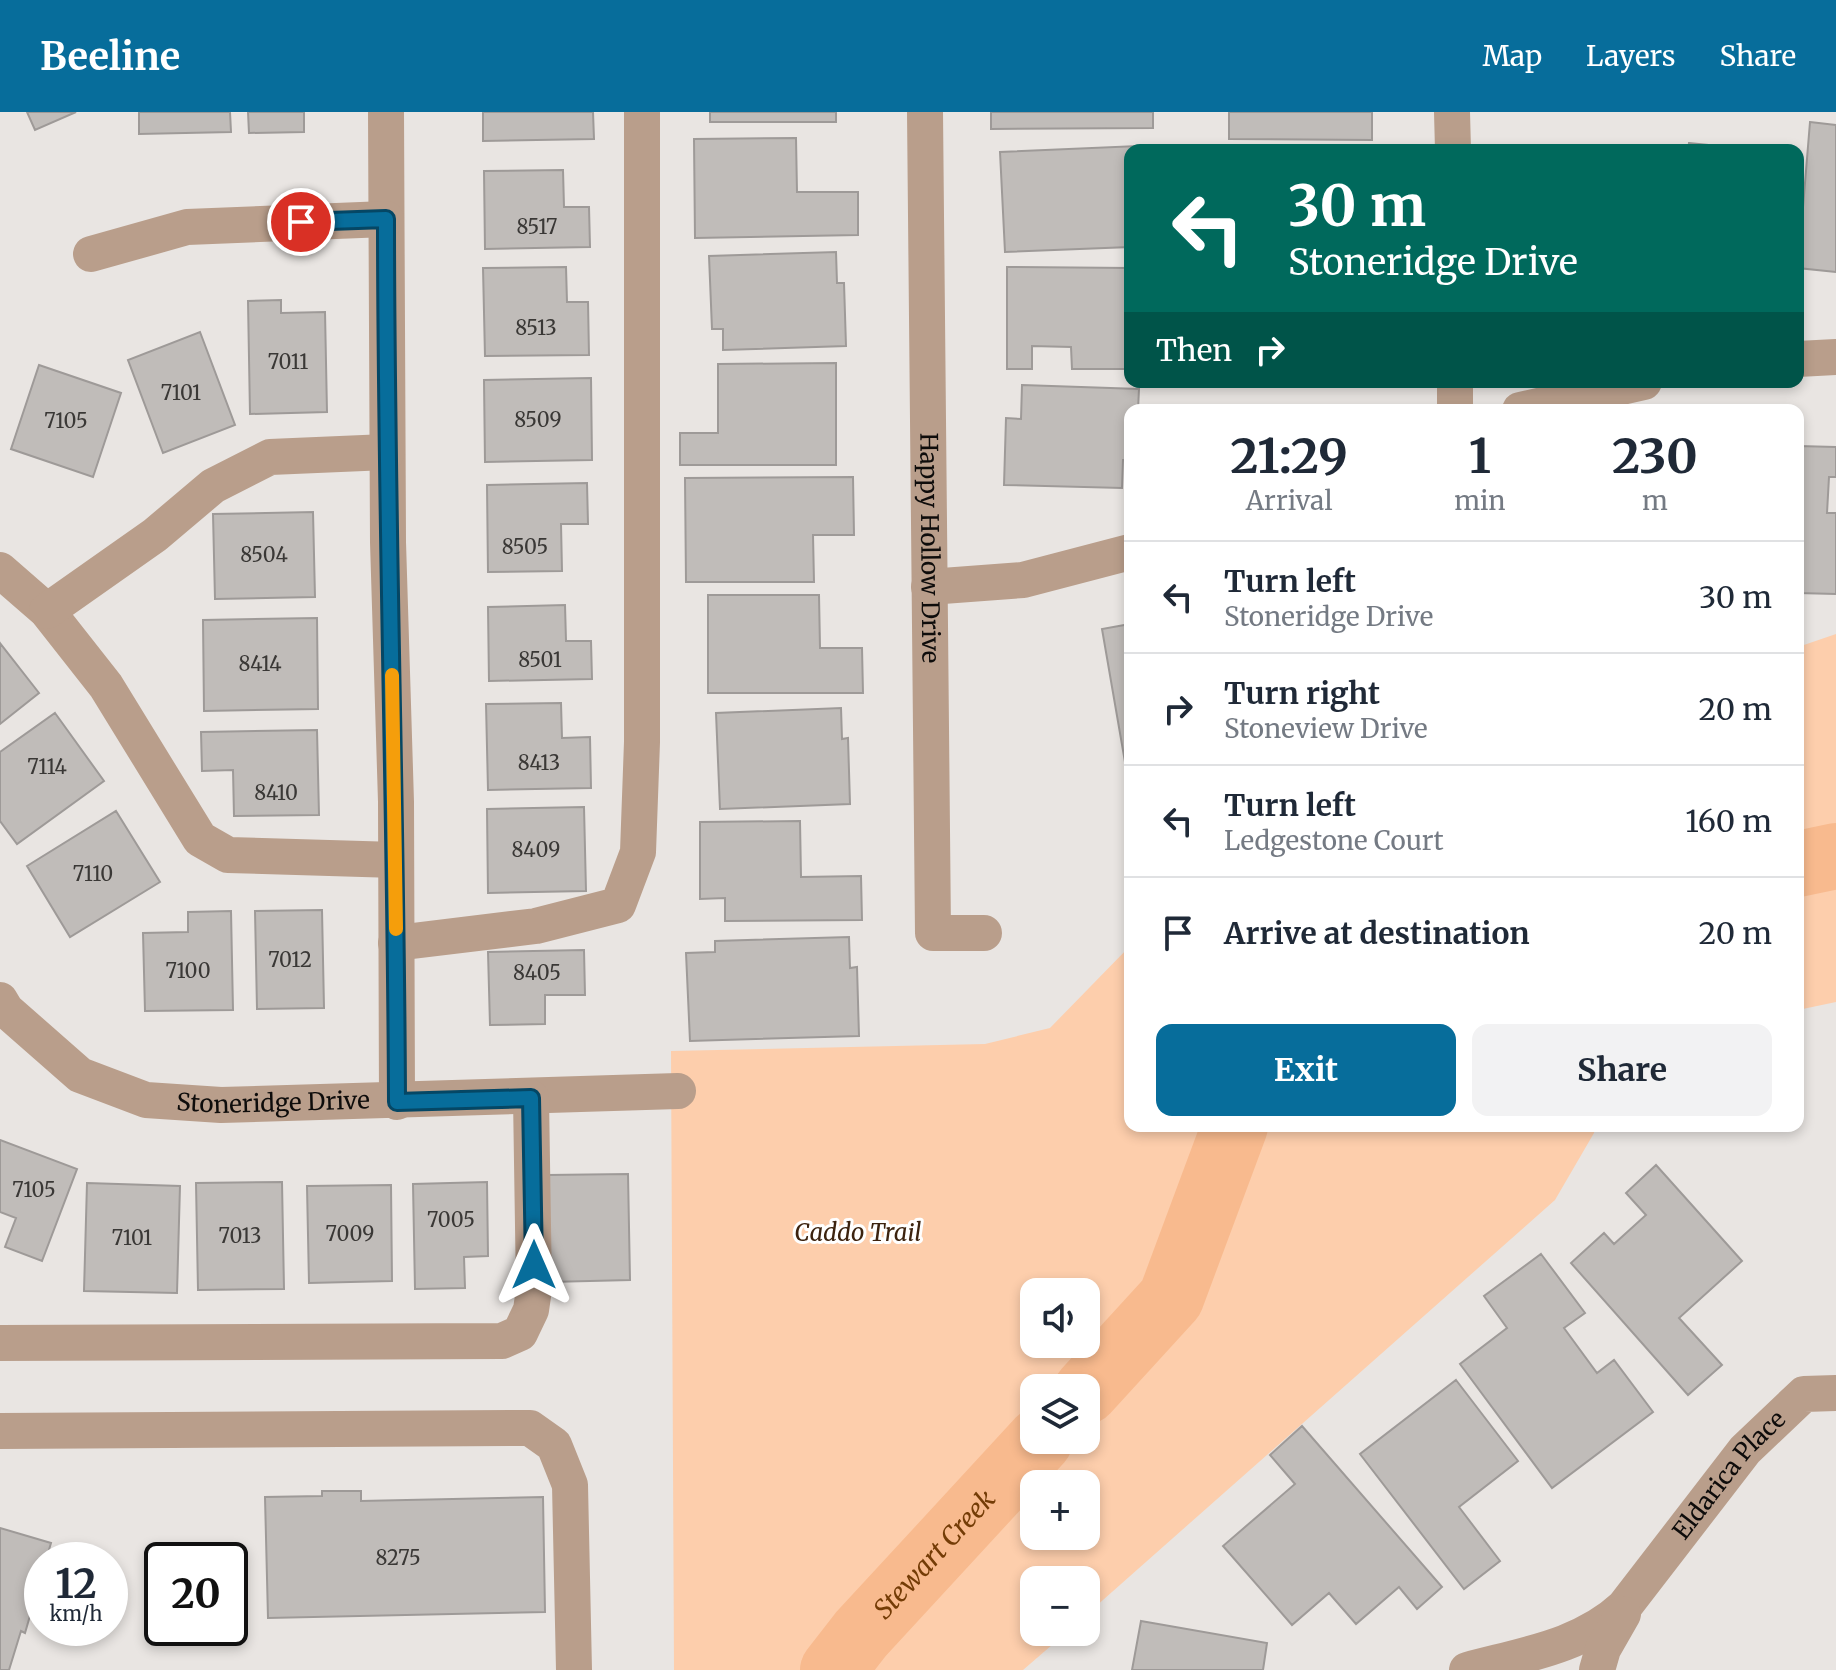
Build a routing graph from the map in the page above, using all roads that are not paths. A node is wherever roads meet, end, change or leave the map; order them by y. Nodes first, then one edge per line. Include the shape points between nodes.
1 (386, 112) edge
2 (642, 112) edge
3 (925, 112) edge
4 (1452, 112) edge
5 (1453, 144) edge
6 (386, 219) junction
7 (91, 254) dead end
8 (1836, 357) edge
9 (1804, 359) edge
10 (1617, 388) edge
11 (1547, 404) edge
12 (387, 452) junction
13 (1124, 554) edge
14 (0, 570) edge
15 (929, 587) junction
16 (47, 611) junction
17 (396, 860) junction
18 (984, 933) dead end
19 (396, 943) junction
20 (0, 1000) edge
21 (678, 1091) dead end
22 (531, 1098) junction
23 (397, 1102) junction
24 (0, 1343) edge
25 (1836, 1393) edge
26 (0, 1431) edge
27 (1640, 1585) junction
28 (574, 1670) edge
29 (1467, 1670) edge
30 (1597, 1670) edge

1 - 6 street
2 - 19 street via 638,852 618,905 536,926
3 - 15 street, Happy Hollow Drive
4 - 5 street
6 - 7 street via 187,227
6 - 12 street
8 - 9 street
10 - 11 street
12 - 16 street via 270,457 213,486 155,535
12 - 17 street
13 - 15 street via 1023,580
14 - 16 street
15 - 18 street, Happy Hollow Drive via 933,933
16 - 17 street via 106,686 200,839 228,855
17 - 19 street
19 - 23 street
20 - 23 street, Stoneridge Drive via 80,1075 146,1100 221,1105
21 - 22 street, Stoneridge Drive
22 - 23 street, Stoneridge Drive
22 - 24 street via 534,1289 520,1333 502,1341
25 - 27 street, Eldarica Place via 1804,1394 1745,1450
26 - 28 street via 530,1428 554,1445 570,1485
27 - 29 street, Eldarica Place via 1624,1607 1593,1632
27 - 30 street, Eldarica Place via 1603,1649

